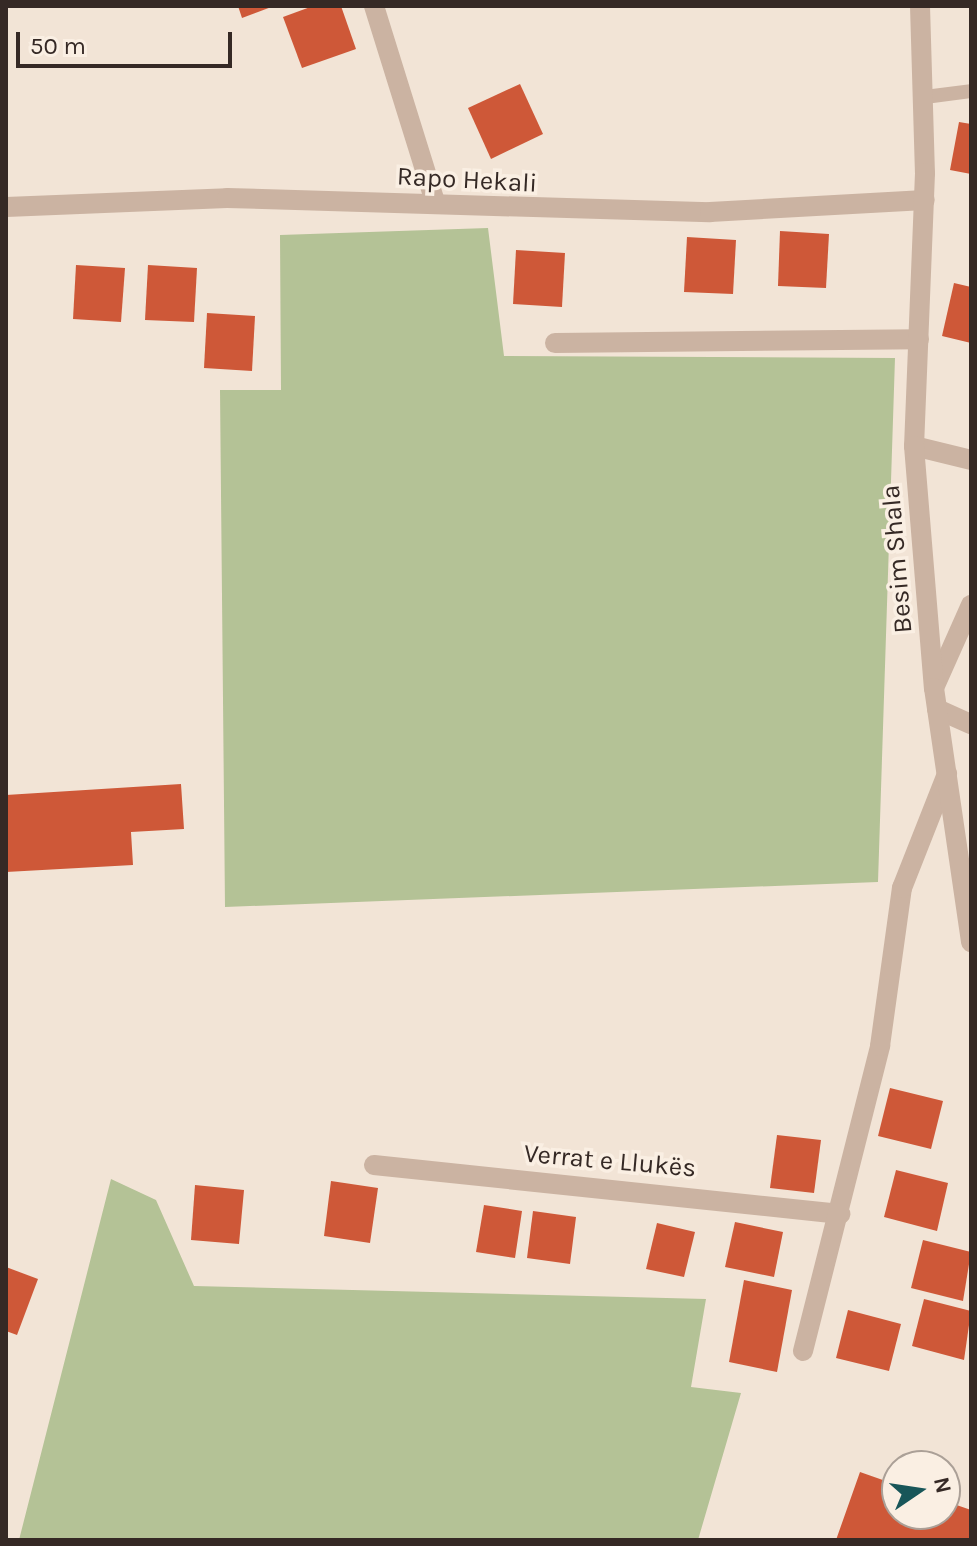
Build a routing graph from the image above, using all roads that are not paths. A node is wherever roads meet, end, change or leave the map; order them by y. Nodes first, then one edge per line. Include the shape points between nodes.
1 (374, 6) edge
2 (920, 6) edge
3 (971, 91) edge
4 (925, 97) junction
5 (925, 200) junction
6 (435, 202) junction
7 (6, 207) edge
8 (919, 339) junction
9 (555, 343) dead end
10 (914, 446) junction
11 (971, 460) edge
12 (971, 605) edge
13 (934, 688) junction
14 (937, 709) junction
15 (971, 724) edge
16 (947, 774) junction
17 (971, 942) edge
18 (374, 1165) dead end
19 (840, 1214) junction
20 (803, 1351) dead end

1 - 6 street
2 - 4 street, Besim Shala
3 - 4 lane
4 - 5 street, Besim Shala
5 - 6 street, Rapo Hekali via 710,212
5 - 8 street, Besim Shala
6 - 7 street, Rapo Hekali via 227,198
8 - 9 street
8 - 10 street, Besim Shala
10 - 11 street
10 - 13 street, Besim Shala
12 - 13 street
13 - 14 street, Besim Shala
14 - 15 street
14 - 16 street, Besim Shala
16 - 17 street, Besim Shala
16 - 19 street via 902,888 880,1046
18 - 19 street, Verrat e Llukës
19 - 20 street

